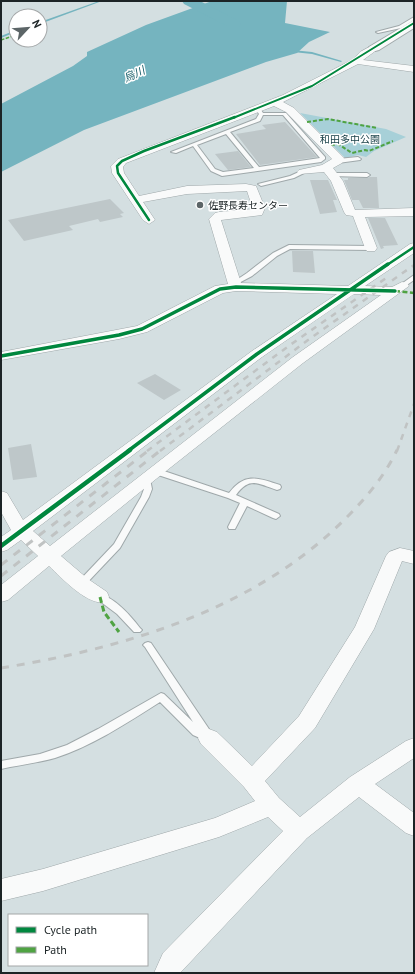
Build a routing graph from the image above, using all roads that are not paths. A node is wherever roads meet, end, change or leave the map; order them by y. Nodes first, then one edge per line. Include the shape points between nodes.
1 (414, 18) edge
2 (414, 23) edge
3 (378, 32) dead end
4 (375, 47) joint
5 (357, 61) junction
6 (414, 68) edge
7 (276, 102) junction
8 (260, 111) junction
9 (227, 132) junction
10 (194, 144) junction
11 (174, 152) dead end
12 (358, 159) dead end
13 (338, 161) junction
14 (275, 167) junction
15 (258, 169) junction
16 (330, 171) junction
17 (303, 172) junction
18 (367, 175) dead end
19 (261, 184) dead end
20 (136, 200) junction
21 (414, 212) edge
22 (358, 214) junction
23 (149, 220) dead end
24 (414, 247) edge
25 (371, 248) joint
26 (414, 276) edge
27 (236, 285) junction
28 (398, 288) junction
29 (350, 290) junction
30 (1, 356) edge
31 (150, 475) junction
32 (277, 487) dead end
33 (231, 496) junction
34 (1, 497) edge
35 (245, 502) junction
36 (276, 516) dead end
37 (232, 527) dead end
38 (20, 530) junction
39 (1, 546) edge
40 (50, 556) junction
41 (414, 558) edge
42 (81, 584) junction
43 (1, 595) edge
44 (100, 597) joint
45 (137, 630) dead end
46 (148, 645) dead end
47 (209, 738) junction
48 (414, 747) edge
49 (1, 765) edge
50 (252, 780) junction
51 (358, 784) junction
52 (271, 805) junction
53 (414, 825) edge
54 (299, 831) junction
55 (1, 890) edge
56 (167, 973) edge

1 - 3 lane via 400,26
2 - 4 street
4 - 5 street
5 - 6 street
5 - 7 street
7 - 8 street
7 - 13 street via 290,110
8 - 9 lane via 258,120
8 - 14 lane via 284,114 324,158
8 - 20 street via 122,161 117,166 118,173
9 - 10 lane
9 - 15 lane
10 - 11 lane
10 - 15 lane via 217,173
12 - 13 lane
13 - 16 street via 328,165
14 - 15 lane
14 - 17 lane
16 - 17 street
16 - 18 lane
16 - 22 street via 350,212
17 - 19 lane
20 - 23 street
20 - 27 street via 203,188 252,188 258,212 219,216 215,219
21 - 22 street
22 - 25 street
24 - 29 street
25 - 27 lane via 289,247 278,252
26 - 28 lane
27 - 29 street
27 - 30 street via 220,289 142,329
28 - 29 street
28 - 31 street via 298,360
29 - 38 street via 257,354
31 - 33 lane
31 - 40 street
31 - 42 lane via 145,497 117,546
32 - 33 lane via 251,480 238,484
33 - 35 lane
34 - 38 street
35 - 36 lane
35 - 37 lane
38 - 39 street
38 - 40 street
40 - 42 street
40 - 43 street
41 - 50 street via 398,554 395,556 364,629 307,722
42 - 44 street
44 - 45 lane via 114,604
46 - 47 lane
47 - 49 lane via 197,732 161,698 66,749 41,758
47 - 50 street
48 - 51 street
50 - 52 street
51 - 53 street
51 - 54 street
52 - 54 street
52 - 55 street via 219,827 43,880
54 - 56 street via 172,962

